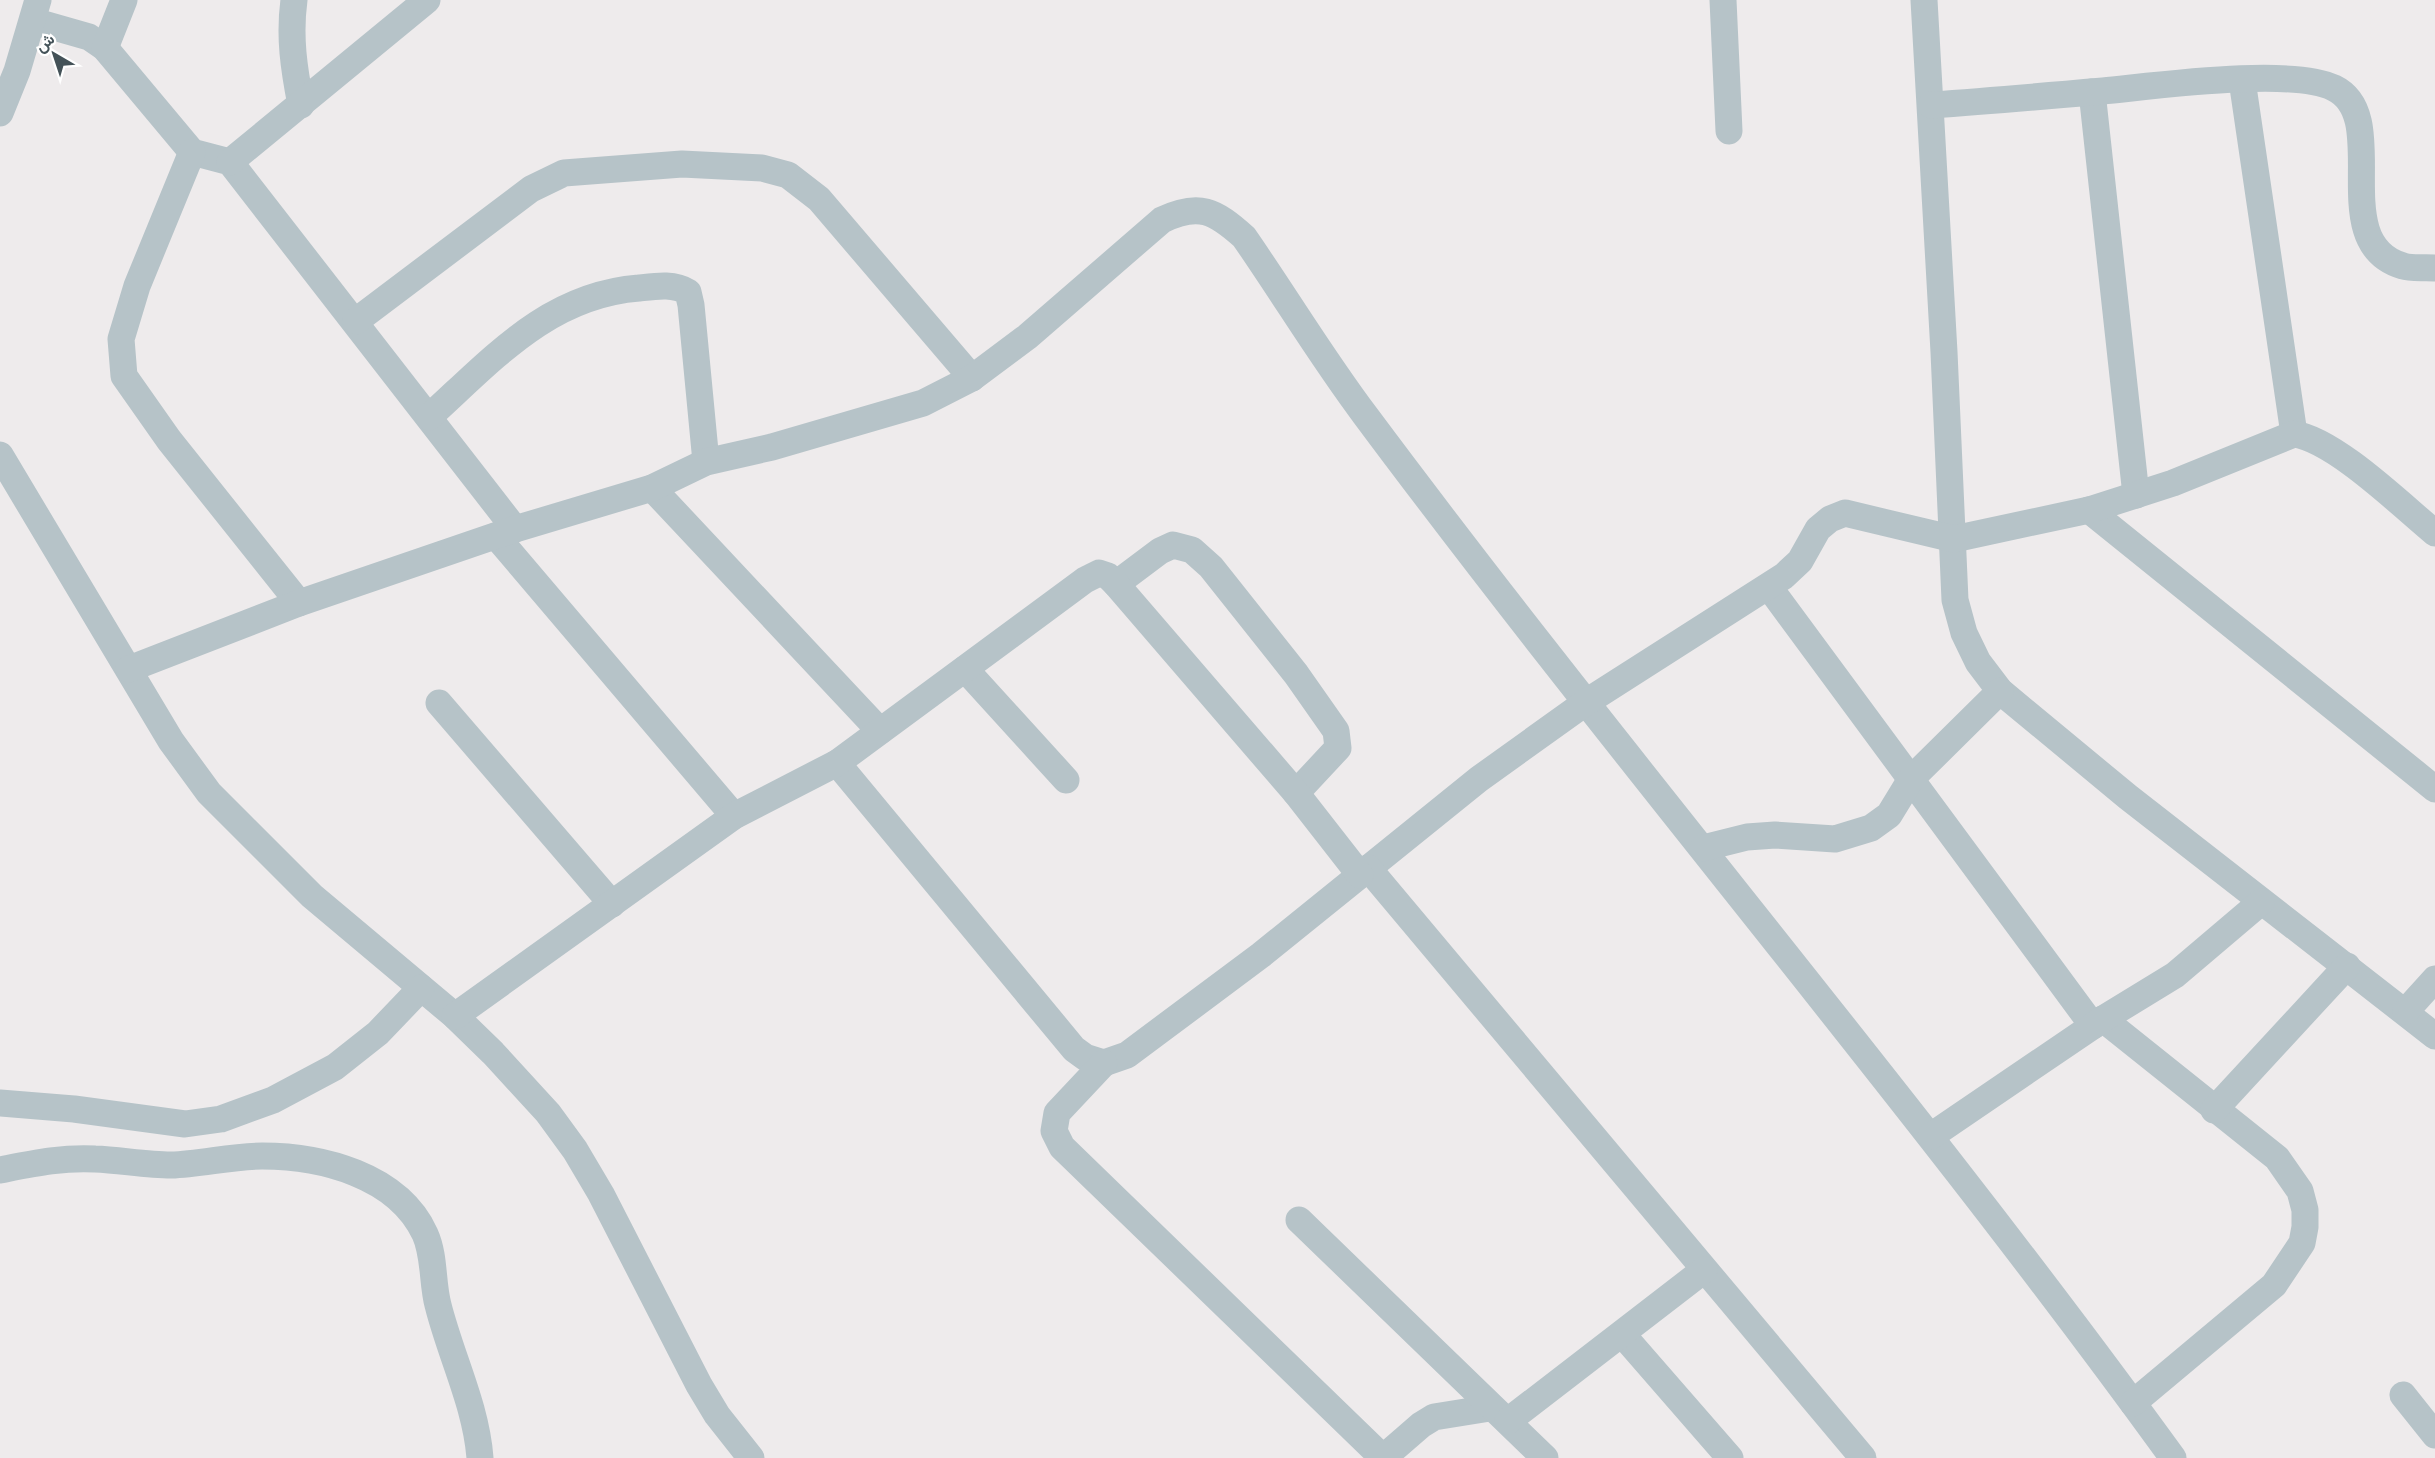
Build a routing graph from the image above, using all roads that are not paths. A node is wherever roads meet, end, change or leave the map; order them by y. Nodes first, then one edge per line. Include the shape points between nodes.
1 (124, 0) edge
2 (294, 0) edge
3 (427, 0) edge
4 (1723, 0) edge
5 (1924, 0) edge
6 (36, 11) edge
7 (105, 48) junction
8 (2242, 80) junction
9 (2092, 92) junction
10 (301, 105) junction
11 (1931, 105) junction
12 (0, 113) edge
13 (1729, 131) dead end
14 (192, 152) junction
15 (230, 162) junction
16 (2435, 268) edge
17 (356, 321) junction
18 (972, 378) junction
19 (429, 417) junction
20 (2294, 434) junction
21 (0, 455) edge
22 (706, 462) junction
23 (652, 488) junction
24 (2136, 495) junction
25 (2089, 510) junction
26 (2435, 532) edge
27 (506, 533) junction
28 (1954, 540) junction
29 (1116, 584) junction
30 (1769, 587) junction
31 (299, 603) junction
32 (129, 669) junction
33 (965, 669) junction
34 (2000, 691) junction
35 (439, 703) dead end
36 (1585, 703) junction
37 (880, 730) junction
38 (837, 763) junction
39 (1911, 779) junction
40 (1066, 780) dead end
41 (2435, 789) edge
42 (1296, 793) junction
43 (735, 816) junction
44 (1703, 848) junction
45 (1364, 872) junction
46 (2261, 902) junction
47 (612, 904) junction
48 (2347, 966) junction
49 (2435, 979) edge
50 (421, 988) junction
51 (2406, 1011) junction
52 (455, 1016) junction
53 (2098, 1023) junction
54 (2435, 1036) edge
55 (1104, 1063) junction
56 (0, 1103) edge
57 (2214, 1110) junction
58 (1931, 1136) junction
59 (0, 1170) edge
60 (1299, 1220) dead end
61 (1704, 1270) junction
62 (1622, 1334) junction
63 (2403, 1395) dead end
64 (2133, 1403) junction
65 (1499, 1415) junction
66 (2435, 1435) edge
67 (480, 1458) edge
68 (752, 1458) edge
69 (1383, 1458) edge
70 (1545, 1458) edge
71 (1730, 1458) edge
72 (1863, 1458) edge
73 (2173, 1458) edge

1 - 7 street
2 - 10 street via 292,59
3 - 10 street
4 - 13 street
5 - 11 street
6 - 7 street
6 - 12 street
7 - 14 street
8 - 9 street
8 - 16 street via 2316,82 2336,89 2348,99 2358,116 2360,182 2369,237 2381,253 2403,266
8 - 20 street
9 - 11 street
9 - 24 street
10 - 15 street
11 - 28 street
14 - 15 street
14 - 31 street via 137,286 120,339 124,376 169,440
15 - 17 street
17 - 18 street via 531,189 564,173 682,165 762,168 788,175 819,199
17 - 19 street
18 - 22 street via 891,414
18 - 36 street via 1067,304 1162,220 1182,210 1204,210 1224,219 1244,237 1364,414
19 - 22 street via 542,319 565,306 616,290 679,287 688,292 691,304
19 - 27 street
20 - 24 street
20 - 26 street via 2306,436 2342,457
21 - 32 street
22 - 23 street
23 - 27 street
23 - 37 street
24 - 25 street
25 - 28 street
25 - 41 street
27 - 31 street
27 - 43 street
28 - 30 street via 1845,513 1818,528 1800,561
28 - 34 street via 1955,600 1964,633 1978,662
29 - 33 street via 1099,573 1085,580
29 - 42 street
29 - 42 street via 1173,545 1192,550 1211,567 1336,731 1338,748
30 - 36 street
30 - 39 street
31 - 32 street
32 - 50 street via 171,741 209,793 312,896
33 - 37 street
33 - 40 street
34 - 39 street
34 - 46 street
35 - 47 street
36 - 44 street
36 - 45 street via 1479,779
37 - 38 street
38 - 43 street
38 - 55 street via 1057,1031 1085,1057
39 - 44 street via 1889,814 1871,828 1850,836 1747,837
39 - 53 street
42 - 45 street
43 - 47 street
44 - 58 street
45 - 55 street via 1127,1055
45 - 61 street
46 - 48 street
46 - 53 street via 2175,975
47 - 52 street
48 - 51 street
48 - 57 street
49 - 51 street
50 - 52 street
50 - 56 street via 378,1033 335,1067 273,1100 221,1119 186,1124
51 - 54 street
52 - 68 street via 523,1085 575,1150 699,1385 717,1415
53 - 57 street
53 - 58 street
55 - 69 street via 1057,1113 1054,1131 1062,1147
57 - 64 street via 2277,1158 2300,1191 2306,1227 2302,1243 2274,1284
58 - 64 street
59 - 67 street via 69,1160 172,1165 261,1156 330,1166 384,1186 410,1211 428,1243 437,1303 469,1398
60 - 65 street
61 - 62 street
61 - 72 street
62 - 65 street
62 - 71 street
63 - 66 street
64 - 73 street
65 - 69 street via 1434,1417
65 - 70 street

